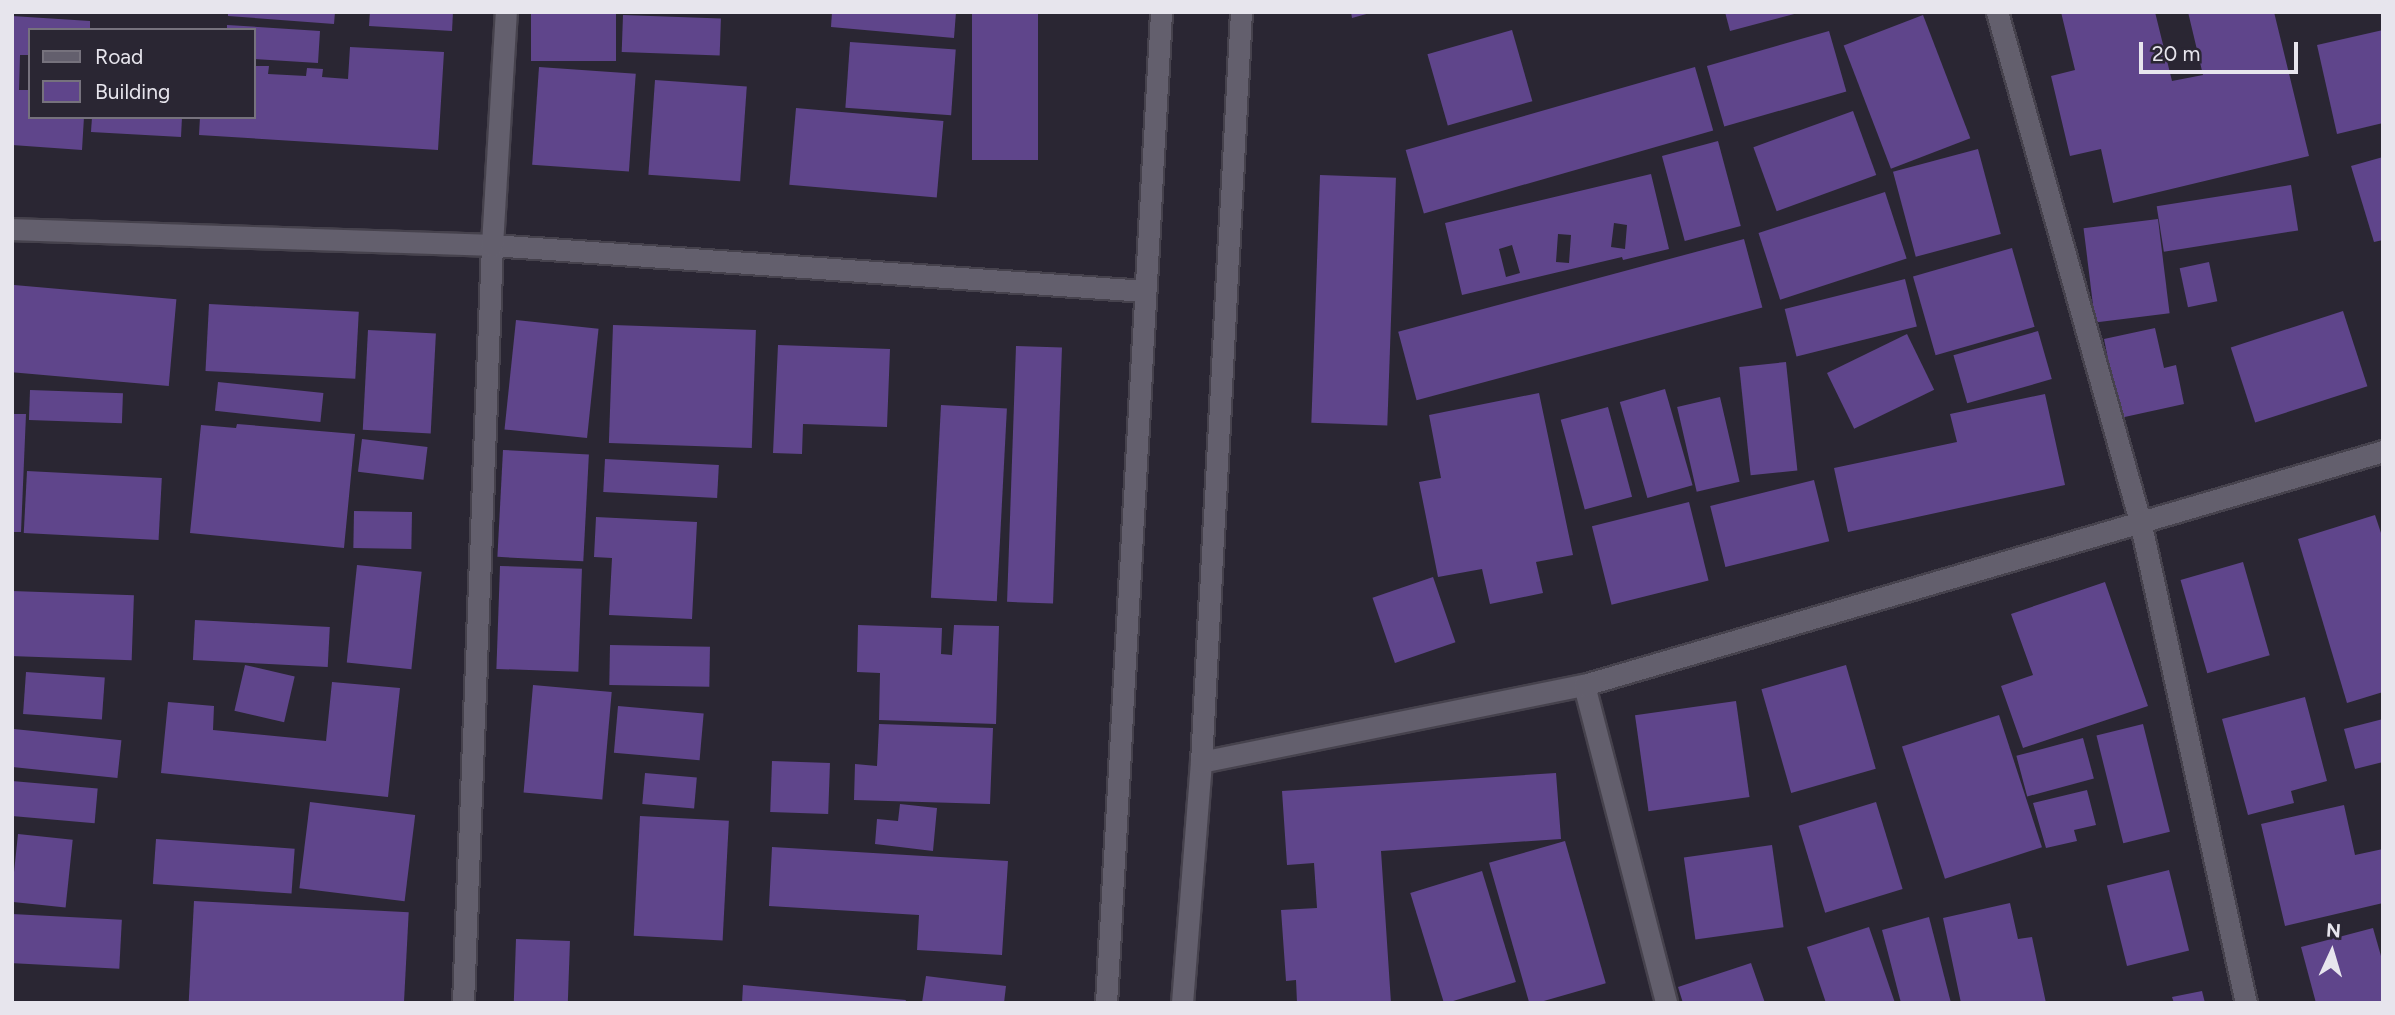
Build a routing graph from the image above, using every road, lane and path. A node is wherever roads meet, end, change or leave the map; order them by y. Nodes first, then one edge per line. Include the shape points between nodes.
1 (506, 12) edge
2 (1161, 12) edge
3 (1241, 12) edge
4 (1997, 12) edge
5 (12, 229) edge
6 (492, 246) junction
7 (1145, 291) junction
8 (2383, 451) edge
9 (2140, 521) junction
10 (1584, 685) junction
11 (1201, 762) junction
12 (463, 1003) edge
13 (1106, 1003) edge
14 (1182, 1003) edge
15 (1666, 1003) edge
16 (2246, 1003) edge

1 - 6 street
2 - 7 street
3 - 11 street
4 - 9 street
5 - 6 street
6 - 7 street
6 - 12 street
7 - 13 street
8 - 9 street
9 - 10 street
9 - 16 street
10 - 11 street
10 - 15 street
11 - 14 street

